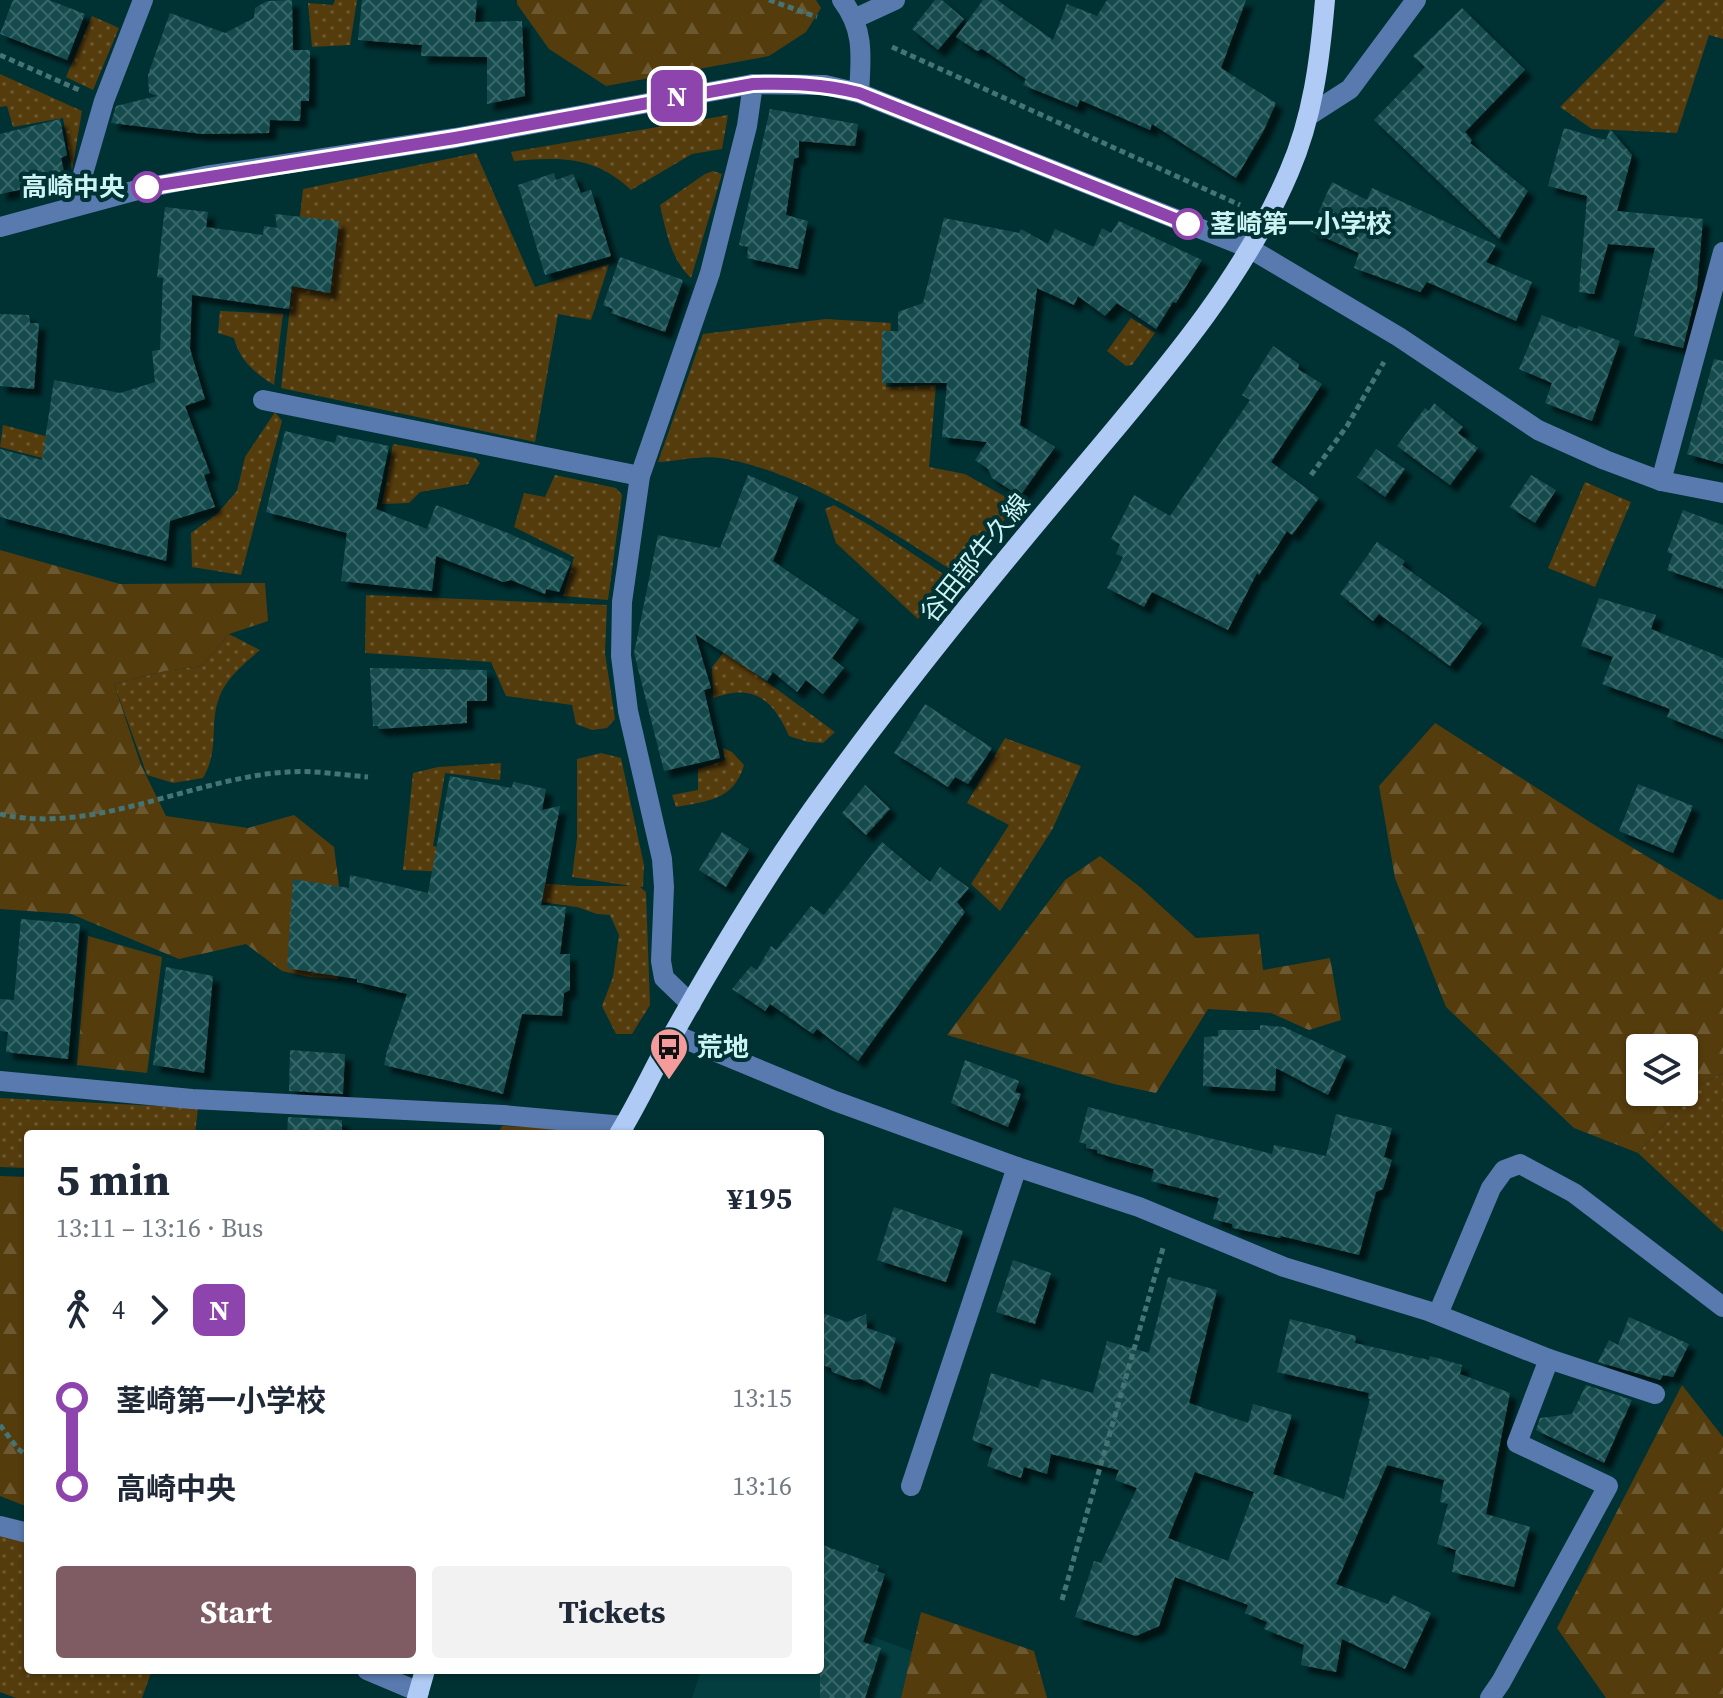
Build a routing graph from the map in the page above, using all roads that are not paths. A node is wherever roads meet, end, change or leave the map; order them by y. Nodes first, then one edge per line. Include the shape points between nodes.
1 (143, 0) edge
2 (842, 0) edge
3 (895, 0) edge
4 (1325, 0) edge
5 (1416, 0) edge
6 (856, 18) junction
7 (753, 84) junction
8 (859, 93) junction
9 (1308, 116) junction
10 (74, 205) junction
11 (0, 227) edge
12 (1249, 248) junction
13 (1723, 252) edge
14 (263, 400) dead end
15 (640, 476) junction
16 (1661, 481) junction
17 (1723, 493) edge
18 (691, 1004) junction
19 (673, 1034) junction
20 (0, 1081) edge
21 (622, 1130) edge
22 (1017, 1167) junction
23 (1723, 1307) edge
24 (1438, 1314) junction
25 (1549, 1359) junction
26 (1655, 1394) dead end
27 (911, 1486) dead end
28 (0, 1526) edge
29 (24, 1532) edge
30 (375, 1674) edge
31 (424, 1674) edge
32 (418, 1695) edge
33 (1490, 1698) edge

1 - 10 street via 104,101
2 - 6 street
3 - 6 street
4 - 9 main road, 谷田部牛久線
5 - 9 street via 1350,89
6 - 8 street
7 - 8 street via 825,85
7 - 10 street via 205,176
7 - 15 street via 710,273
8 - 12 street
9 - 12 main road, 谷田部牛久線 via 1291,169
10 - 11 street
12 - 16 street via 1399,337 1538,430
12 - 18 main road, 谷田部牛久線 via 1212,308 827,789
13 - 16 street
14 - 15 street
15 - 18 street via 622,602 621,656 662,859 664,978
16 - 17 street
18 - 19 main road, 谷田部牛久線
19 - 21 main road, 谷田部牛久線
19 - 22 street via 835,1101
20 - 21 street via 192,1099 487,1114
22 - 24 street via 1139,1207 1284,1267
22 - 27 street
23 - 24 street via 1574,1193 1520,1164 1504,1170 1491,1188
24 - 25 street
25 - 26 street
25 - 33 street via 1517,1443 1608,1486
28 - 29 street
30 - 32 street
31 - 32 main road

